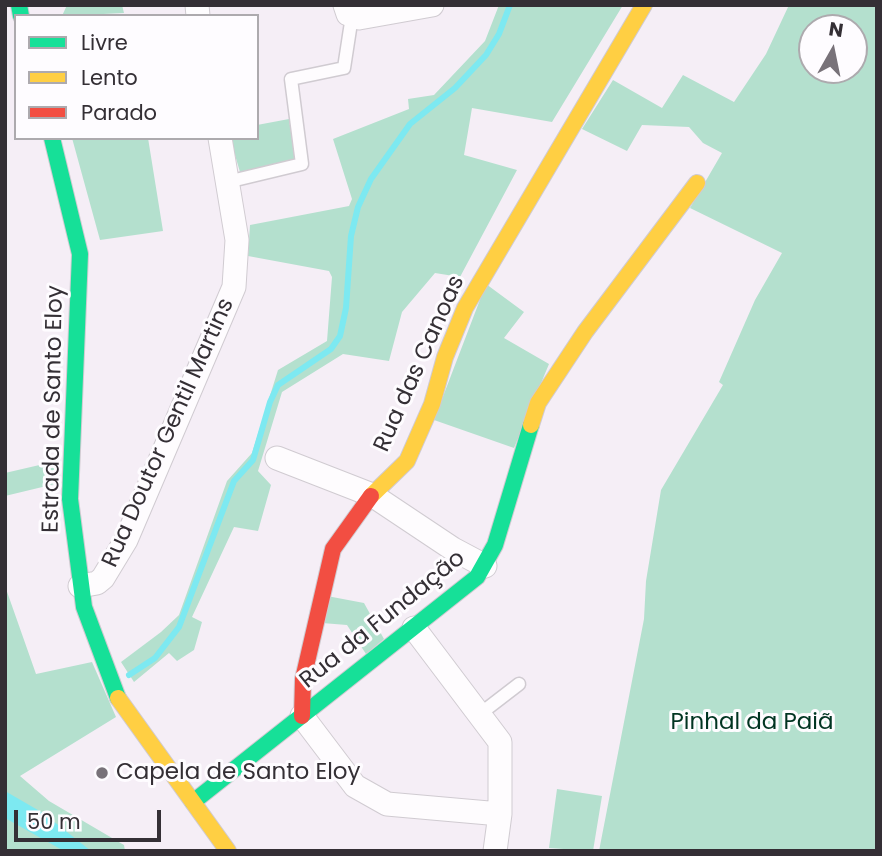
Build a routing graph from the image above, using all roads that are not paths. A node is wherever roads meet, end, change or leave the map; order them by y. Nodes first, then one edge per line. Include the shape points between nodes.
1 (432, 5) edge
2 (644, 5) edge
3 (348, 11) edge
4 (52, 140) edge
5 (220, 140) edge
6 (227, 182) junction
7 (697, 183) dead end
8 (277, 458) dead end
9 (372, 495) junction
10 (485, 566) junction
11 (80, 586) junction
12 (414, 628) junction
13 (519, 684) dead end
14 (480, 714) junction
15 (302, 716) junction
16 (193, 802) junction
17 (500, 814) junction
18 (228, 851) edge
19 (495, 851) edge

1 - 3 street via 359,18
2 - 9 street, Rua das Canoas via 466,308 407,461
3 - 6 lane via 344,68 290,79 302,164
4 - 11 street, Estrada de Santo Eloy via 80,254 70,499
5 - 6 street, Rua Doutor Gentil Martins
6 - 11 street, Rua Doutor Gentil Martins via 237,240 237,270 228,304 116,561 97,583
7 - 10 street, Rua da Fundação via 538,403
8 - 9 street
9 - 10 street
9 - 15 street, Rua das Canoas via 333,550 303,679
10 - 12 street, Rua da Fundação
11 - 16 street, Estrada de Santo Eloy via 90,628 120,704
12 - 14 street
12 - 15 street, Rua da Fundação
13 - 14 lane
14 - 17 street via 500,742
15 - 16 street, Rua da Fundação
15 - 17 street via 355,786 387,804
16 - 18 street, Estrada de Santo Eloy
17 - 19 street

